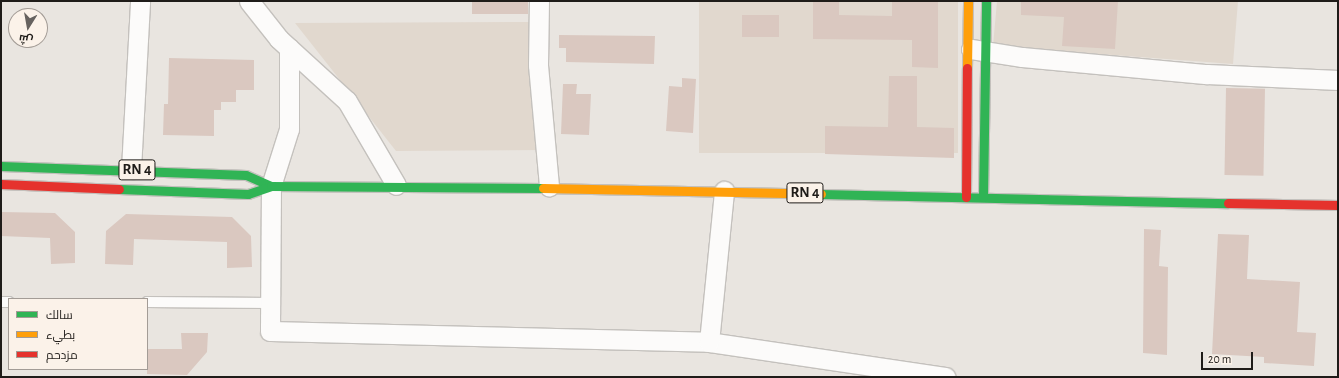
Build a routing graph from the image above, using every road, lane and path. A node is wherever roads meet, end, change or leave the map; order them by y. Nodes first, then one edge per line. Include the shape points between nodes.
1 (140, 1) edge
2 (249, 1) edge
3 (539, 1) edge
4 (968, 1) edge
5 (986, 1) edge
6 (289, 48) junction
7 (976, 49) junction
8 (1338, 80) edge
9 (1, 166) edge
10 (131, 169) junction
11 (1, 184) edge
12 (396, 185) junction
13 (271, 186) junction
14 (549, 187) junction
15 (724, 191) junction
16 (966, 197) junction
17 (983, 197) junction
18 (1338, 205) edge
19 (148, 302) edge
20 (270, 302) junction
21 (709, 342) junction
22 (945, 377) edge

1 - 10 street
2 - 6 street
3 - 14 street via 538,65
4 - 7 main road
5 - 7 main road
6 - 12 street via 347,101
6 - 13 street via 289,129
7 - 8 street via 1207,74
7 - 16 main road
7 - 17 main road
9 - 10 main road, RN 4
10 - 13 main road, RN 4 via 246,175
11 - 13 main road, RN 4 via 248,194
12 - 13 main road, RN 4
12 - 14 main road, RN 4
13 - 20 street
14 - 15 main road, RN 4
15 - 16 main road, RN 4
15 - 21 street
16 - 17 main road, RN 4
17 - 18 main road, RN 4
19 - 20 lane
20 - 21 street via 270,331
21 - 22 street

